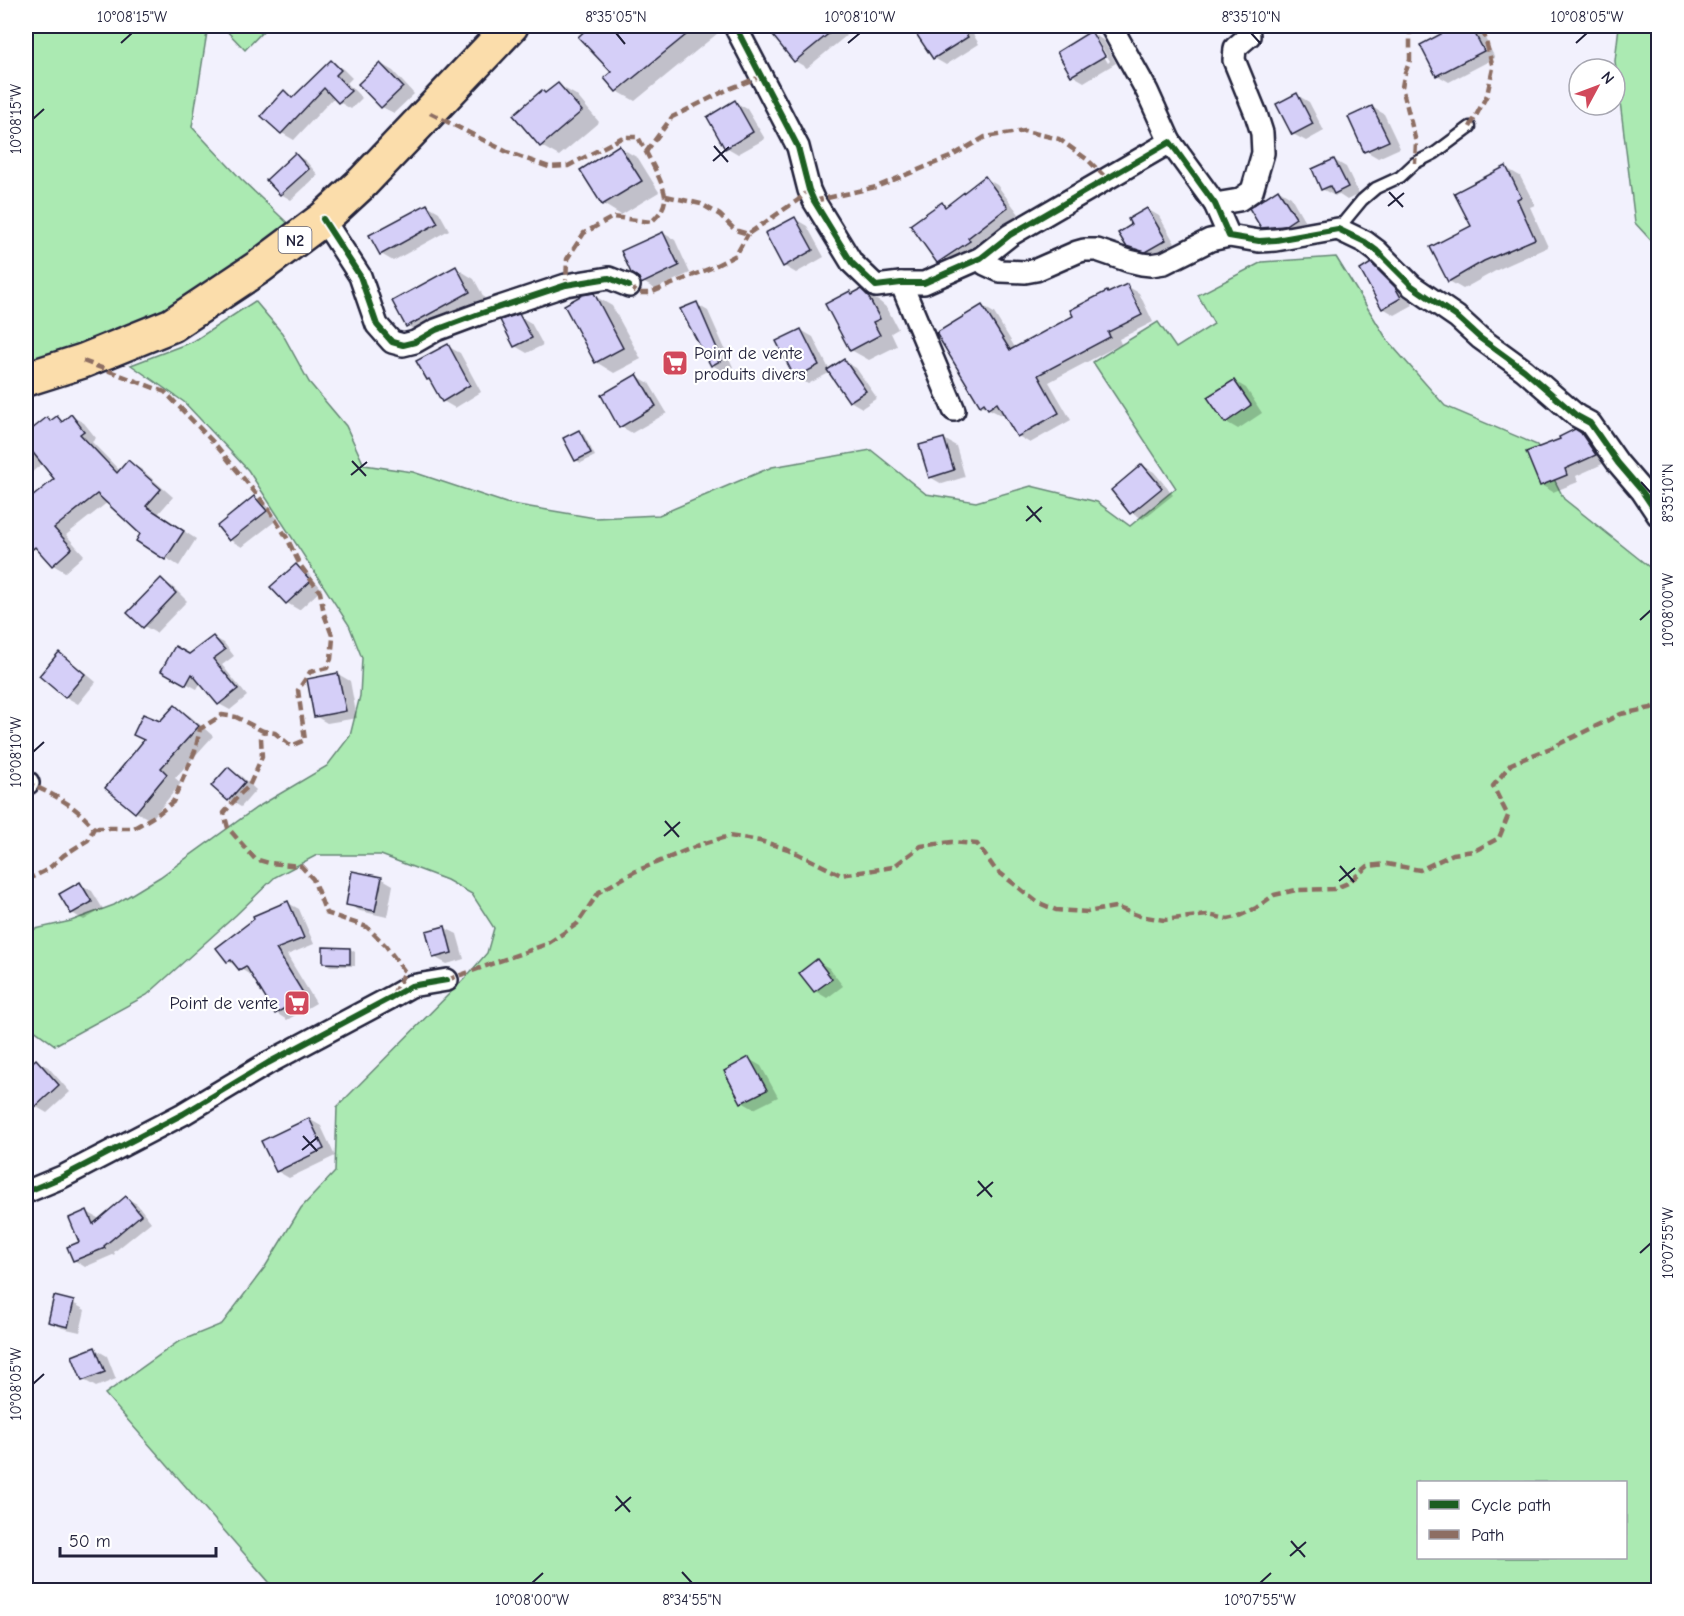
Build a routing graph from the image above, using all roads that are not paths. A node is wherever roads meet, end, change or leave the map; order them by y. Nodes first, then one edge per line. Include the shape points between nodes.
1 (511, 26) edge
2 (735, 26) edge
3 (1111, 26) edge
4 (1248, 26) edge
5 (1470, 127) dead end
6 (1170, 142) junction
7 (1215, 204) junction
8 (323, 219) junction
9 (1338, 229) junction
10 (1229, 236) junction
11 (981, 258) junction
12 (901, 283) junction
13 (629, 286) dead end
14 (26, 379) edge
15 (954, 410) dead end
16 (1659, 516) edge
17 (447, 980) dead end
18 (26, 1192) edge

1 - 8 highway, N2
2 - 12 street via 798,147 814,201 852,263 876,286
3 - 6 street
4 - 7 street via 1249,36 1235,48 1234,60 1262,133 1263,153 1252,192 1239,200
5 - 9 lane via 1400,177 1376,188
6 - 7 street
6 - 11 street via 1010,235
7 - 10 street
8 - 13 street via 360,276 377,325 392,342 403,345 566,285 609,278
8 - 14 highway, N2 via 172,325
9 - 10 street via 1276,240
9 - 16 street via 1377,251 1412,286 1590,423
10 - 11 street via 1210,240 1164,263 1142,264 1097,250 1084,250 1036,270 1000,272
11 - 12 street via 924,283
12 - 15 street
17 - 18 street via 411,986 183,1114

